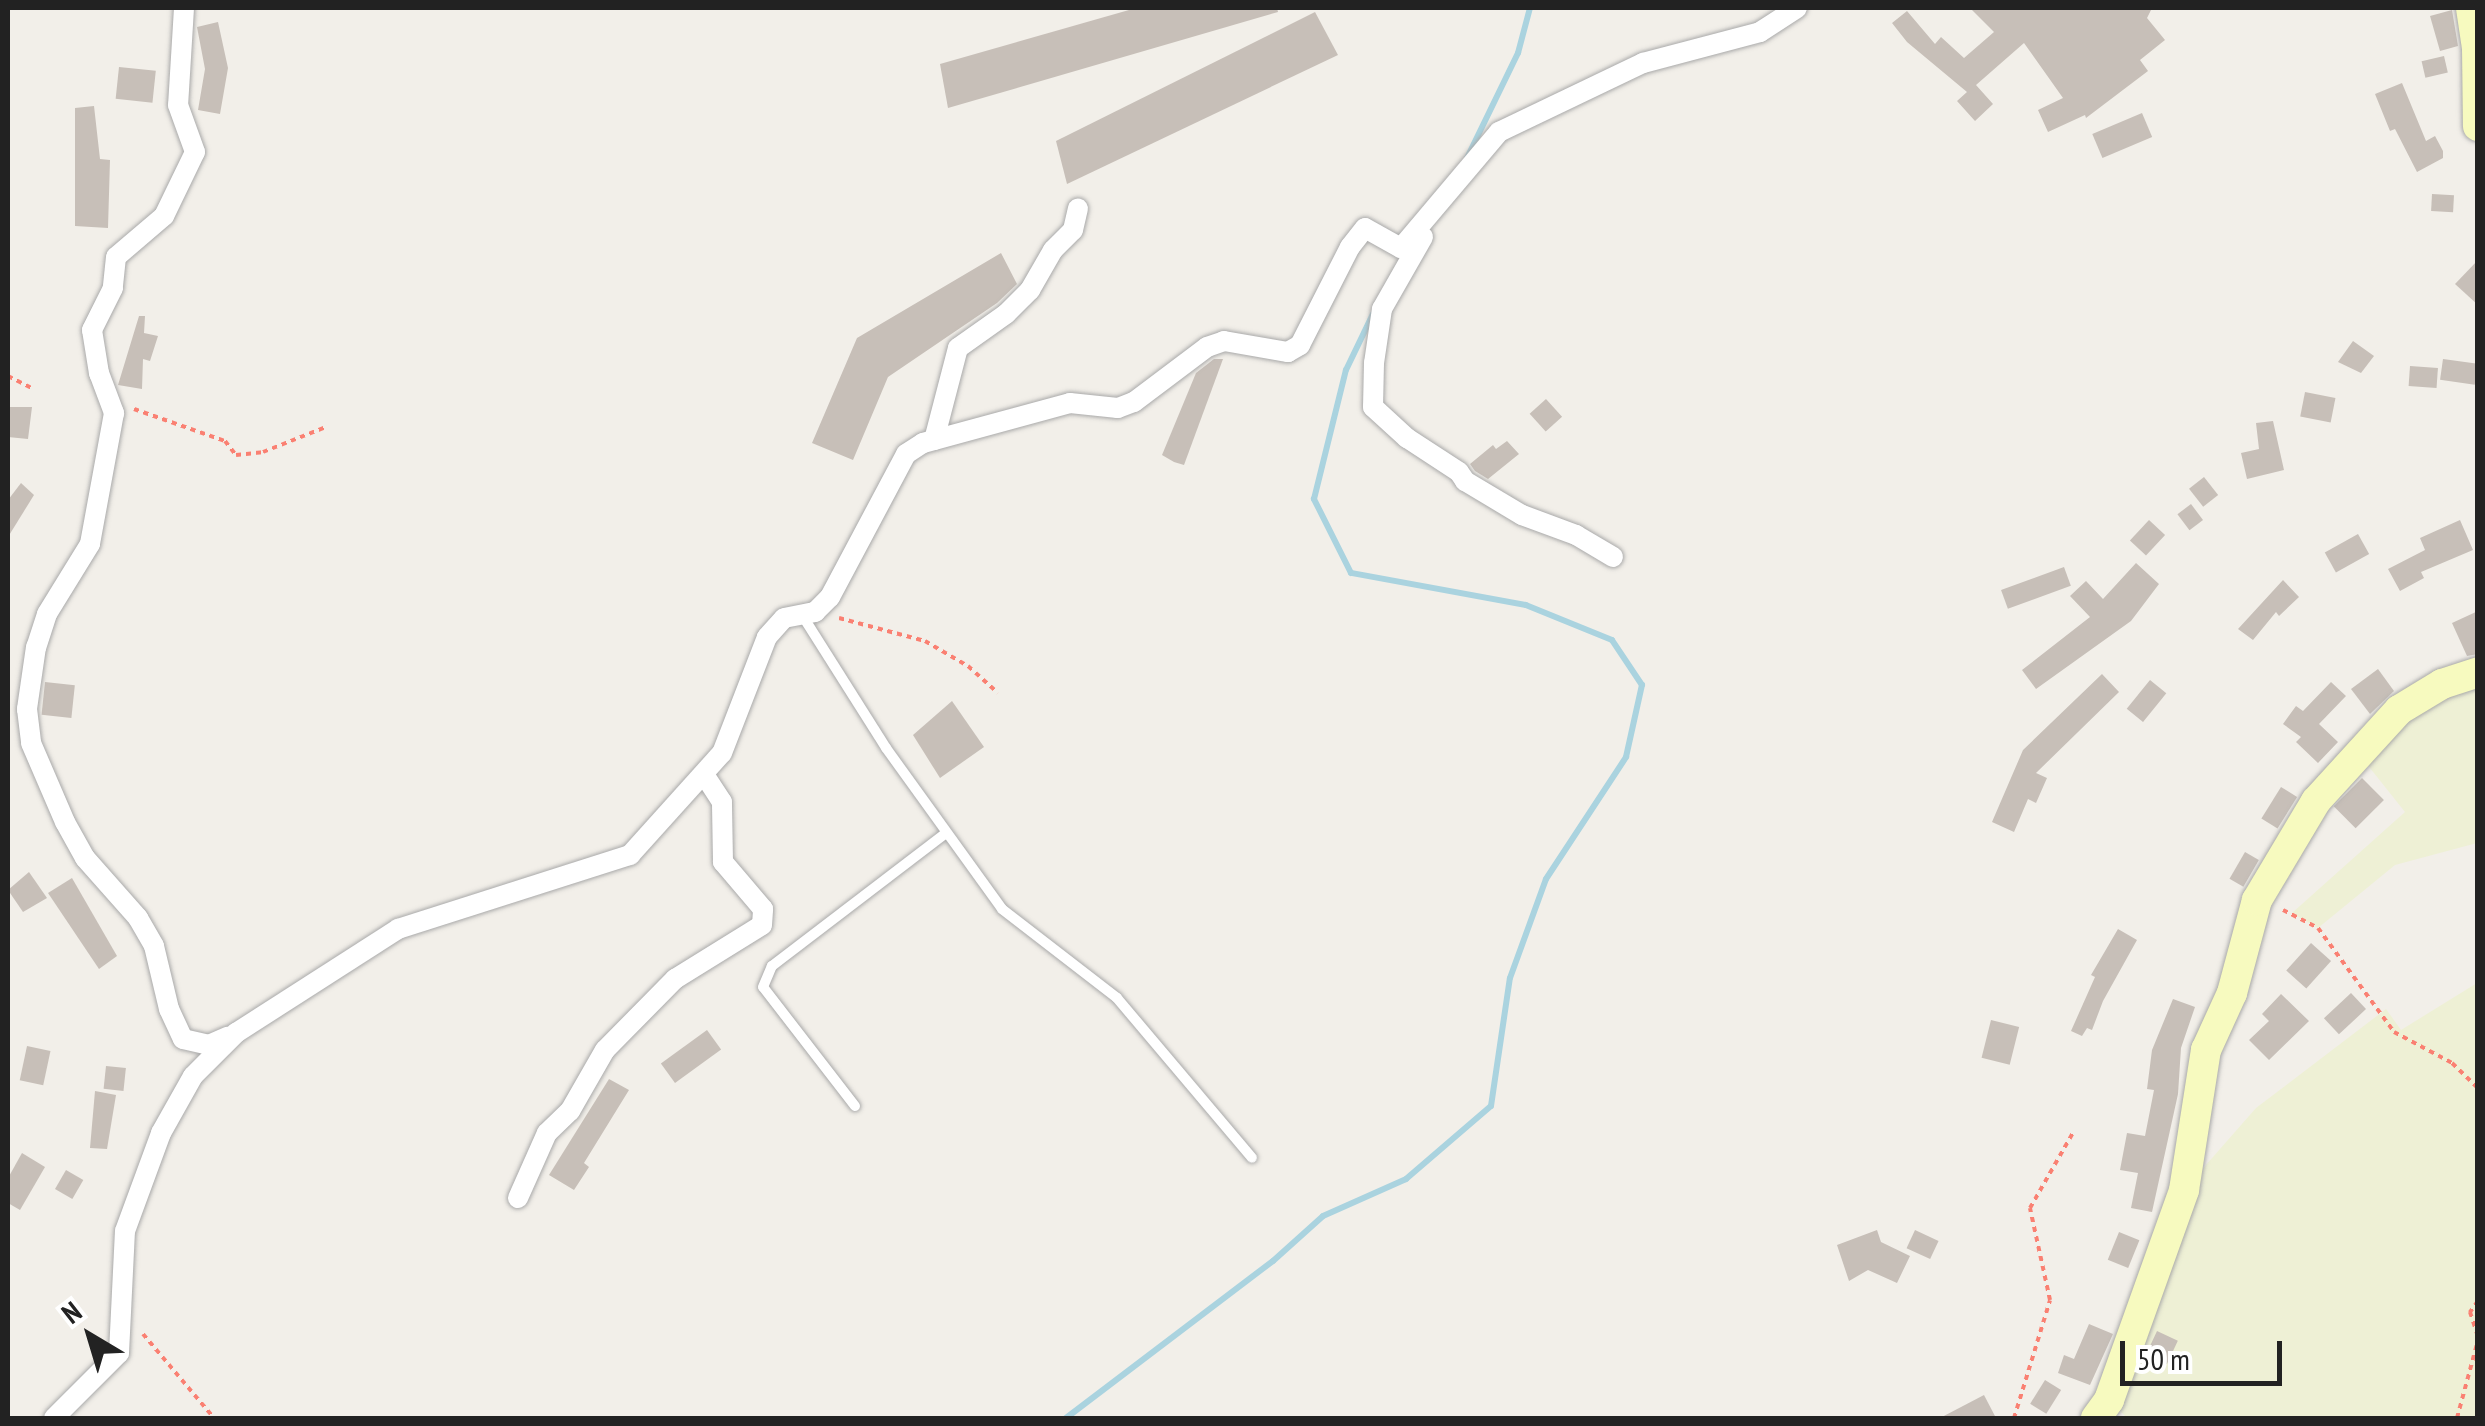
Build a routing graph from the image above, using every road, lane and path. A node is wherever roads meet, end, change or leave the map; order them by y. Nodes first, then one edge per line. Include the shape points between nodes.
1 (184, 8) edge
2 (1797, 8) edge
3 (2471, 8) edge
4 (2478, 126) edge
5 (1459, 180) junction
6 (1078, 209) dead end
7 (8, 376) edge
8 (32, 388) dead end
9 (114, 413) junction
10 (326, 426) dead end
11 (934, 440) junction
12 (1614, 557) dead end
13 (809, 613) junction
14 (2478, 672) edge
15 (998, 693) dead end
16 (704, 774) junction
17 (946, 833) junction
18 (2257, 900) junction
19 (236, 1033) junction
20 (2478, 1088) edge
21 (856, 1106) dead end
22 (2074, 1132) dead end
23 (1252, 1158) dead end
24 (518, 1198) dead end
25 (2478, 1301) edge
26 (121, 1305) junction
27 (2478, 1338) edge
28 (54, 1418) edge
29 (214, 1418) edge
30 (2014, 1418) edge
31 (2096, 1418) edge
32 (2457, 1418) edge

1 - 9 street via 178,105 194,152 164,216 116,256 112,288 92,330 98,373
2 - 5 street via 1760,32 1643,63 1499,132
3 - 4 street
5 - 11 street via 1401,248 1366,228 1300,345 1288,352 1224,341 1118,408 1070,403
5 - 12 street via 1382,309 1373,407 1465,481
6 - 11 street via 1074,230 1053,250 1030,290 958,348
7 - 8 path
9 - 10 path via 136,409 167,417 225,440 236,456
9 - 19 street via 90,544 36,647 27,708 32,743 85,858 154,946 182,1039 210,1046
11 - 13 street via 906,454 830,597
13 - 15 path via 925,641
13 - 16 street via 784,618 767,637 722,753
13 - 17 lane
14 - 18 street via 2442,684 2386,724 2316,801
16 - 19 street via 630,855 398,929
16 - 24 street via 722,802 723,862 763,909 762,926 674,979 605,1050 570,1111 547,1134
17 - 21 lane via 772,966 764,987
17 - 23 lane via 1002,909 1117,998
18 - 20 path via 2318,928 2394,1032 2452,1063
18 - 31 street via 2232,993 2206,1050 2184,1190
19 - 26 street via 193,1076 160,1133 125,1230
22 - 30 path via 2030,1208 2050,1300
25 - 27 path via 2470,1312
26 - 28 street via 119,1354
26 - 29 path
27 - 32 path

